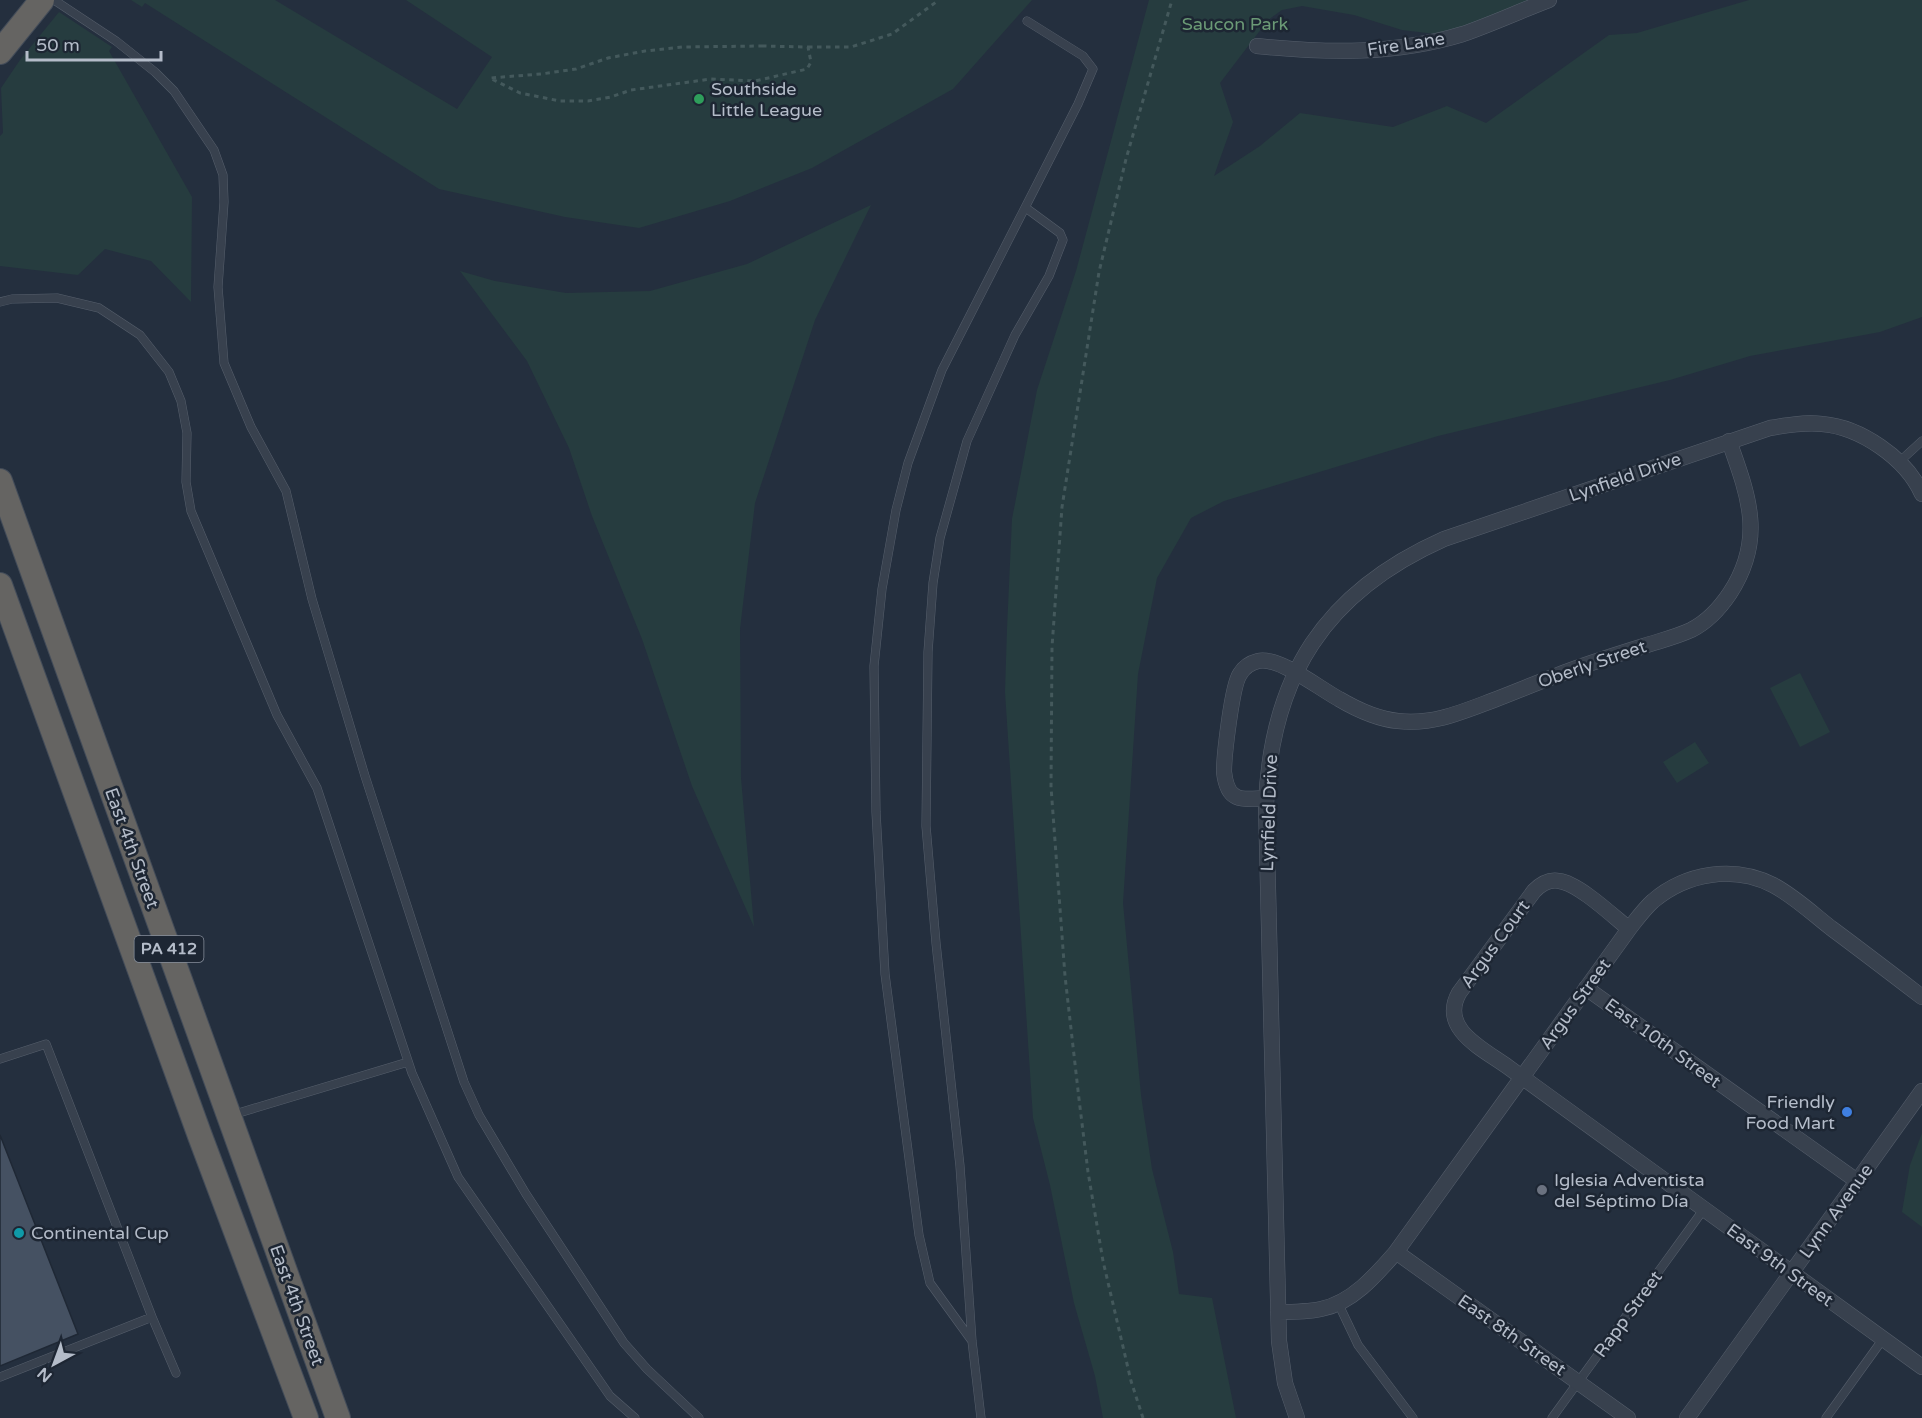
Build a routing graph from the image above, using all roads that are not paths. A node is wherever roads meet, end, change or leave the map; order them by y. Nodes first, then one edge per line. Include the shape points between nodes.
1 (42, 0) edge
2 (54, 0) edge
3 (1549, 0) edge
4 (1027, 21) dead end
5 (1257, 46) dead end
6 (0, 52) edge
7 (1026, 208) junction
8 (0, 302) edge
9 (1729, 441) junction
10 (1922, 441) edge
11 (1899, 462) junction
12 (0, 481) edge
13 (1922, 494) edge
14 (0, 585) edge
15 (1296, 673) junction
16 (1266, 798) junction
17 (1629, 929) junction
18 (1586, 988) junction
19 (1922, 997) edge
20 (0, 1059) edge
21 (408, 1062) junction
22 (1522, 1077) junction
23 (1922, 1091) edge
24 (229, 1116) junction
25 (1857, 1181) junction
26 (1704, 1209) junction
27 (1396, 1252) junction
28 (1792, 1273) junction
29 (1338, 1303) junction
30 (152, 1317) junction
31 (1278, 1318) junction
32 (1883, 1339) junction
33 (972, 1341) junction
34 (1922, 1367) edge
35 (176, 1373) dead end
36 (0, 1377) edge
37 (1578, 1382) junction
38 (306, 1418) edge
39 (338, 1418) edge
40 (635, 1418) edge
41 (699, 1418) edge
42 (981, 1418) edge
43 (1297, 1418) edge
44 (1413, 1418) edge
45 (1552, 1418) edge
46 (1628, 1418) edge
47 (1687, 1418) edge
48 (1826, 1418) edge

1 - 6 highway
2 - 41 lane via 155,72 174,91 214,150 223,175 218,287 224,363 251,427 286,491 312,599 365,776 464,1082 478,1115 624,1343
3 - 5 street, Fire Lane via 1462,34 1428,42 1345,52
4 - 7 lane via 1083,56 1093,69
7 - 33 lane via 1060,233 1063,240 967,441 940,538 928,652 926,826 960,1166
7 - 33 lane via 942,370 908,463 882,589 874,666 876,812 885,974 918,1223 930,1283
8 - 21 lane via 57,298 99,308 140,335 169,372 181,401 187,433 186,482 191,511 277,716 317,788
9 - 11 street, Lynfield Drive via 1783,425 1823,424 1874,442
9 - 15 street, Lynfield Drive via 1444,539 1414,554 1376,578 1343,606 1313,641
9 - 15 street, Oberly Street via 1749,505 1751,534 1747,558 1724,602 1690,630 1584,665 1454,716 1423,722 1395,721 1367,713
10 - 11 lane
11 - 13 street, Lynfield Drive
12 - 24 highway, East 4th Street / PA 412
14 - 38 highway, East 4th Street / PA 412
15 - 16 street, Lynfield Drive via 1275,727
15 - 16 street, Oberly Street via 1274,662 1257,661 1239,674 1233,689 1224,770 1226,784 1234,796
16 - 31 street, Lynfield Drive
17 - 18 street, Argus Street
17 - 19 street, Argus Street via 1654,901 1684,883 1715,874 1747,877 1783,891
17 - 22 street, Argus Court via 1569,884 1556,880 1544,883 1463,987 1453,1006 1458,1028
18 - 22 street, Argus Street
18 - 25 street, East 10th Street
20 - 30 lane via 46,1044
21 - 24 lane
21 - 40 lane via 458,1177 610,1396
22 - 26 street, East 9th Street
22 - 27 street, Argus Street
23 - 25 street, Lynn Avenue
24 - 39 highway, East 4th Street / PA 412
25 - 28 street, Lynn Avenue
26 - 28 street, East 9th Street
26 - 37 lane, Rapp Street
27 - 29 street, Argus Street via 1365,1284
27 - 37 street, East 8th Street
28 - 32 street, East 9th Street
28 - 47 street, Lynn Avenue
29 - 31 street, Argus Street
29 - 44 lane via 1359,1345
30 - 35 lane
30 - 36 lane
31 - 43 street, Lynfield Drive via 1283,1372
32 - 34 street, East 9th Street
32 - 48 lane
33 - 42 lane
37 - 45 lane, Rapp Street
37 - 46 street, East 8th Street

